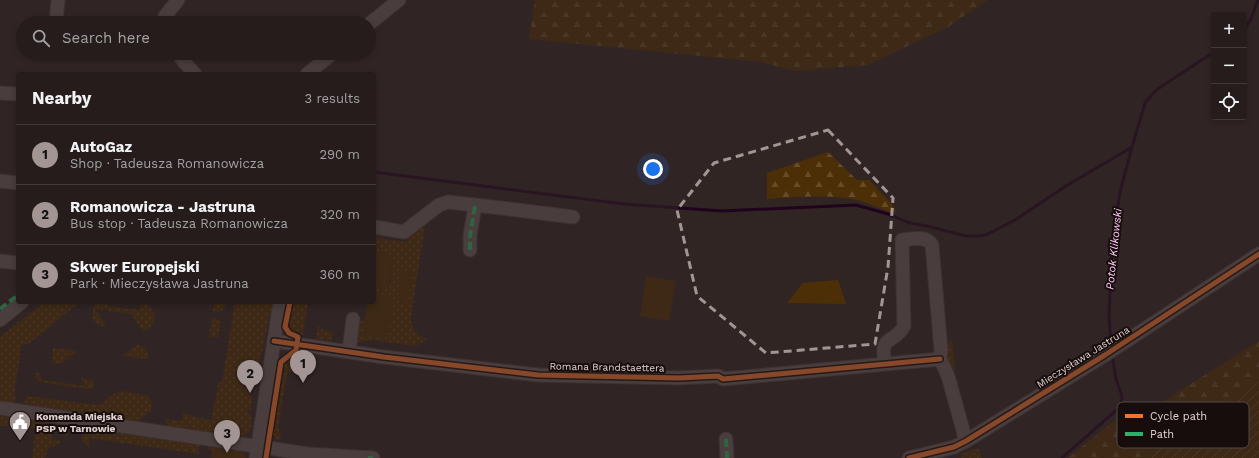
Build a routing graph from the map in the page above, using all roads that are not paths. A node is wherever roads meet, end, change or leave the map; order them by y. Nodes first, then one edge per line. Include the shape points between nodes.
1 (58, 0) edge
2 (178, 0) edge
3 (399, 0) edge
4 (57, 16) edge
5 (165, 16) edge
6 (376, 18) edge
7 (183, 60) edge
8 (324, 60) edge
9 (193, 72) edge
10 (309, 72) edge
11 (0, 93) edge
12 (16, 94) edge
13 (0, 181) edge
14 (16, 183) edge
15 (475, 205) junction
16 (573, 217) dead end
17 (376, 227) edge
18 (470, 250) dead end
19 (1259, 254) edge
20 (0, 261) edge
21 (16, 263) edge
22 (20, 304) edge
23 (280, 304) edge
24 (350, 319) dead end
25 (0, 320) edge
26 (274, 341) junction
27 (345, 351) junction
28 (940, 359) junction
29 (885, 364) junction
30 (0, 408) edge
31 (726, 439) dead end
32 (966, 441) junction
33 (257, 452) edge
34 (373, 458) edge
35 (727, 458) edge
36 (909, 458) edge

1 - 4 street
2 - 5 street
3 - 6 street
7 - 9 street
8 - 10 street
11 - 12 street
13 - 14 street
15 - 16 street
15 - 17 street via 448,202 439,205 404,232
15 - 18 street
19 - 32 street, Mieczysława Jastruna
20 - 21 street
22 - 25 street
23 - 26 street
24 - 27 street
26 - 27 street, Romana Brandstaettera
26 - 33 street
27 - 29 street, Romana Brandstaettera via 538,375 723,378
28 - 29 street, Romana Brandstaettera
28 - 29 street via 932,245 923,239 907,239 902,240 904,326 884,346
28 - 32 street via 948,376
30 - 33 street
31 - 35 street
32 - 36 street, Mieczysława Jastruna via 954,447
33 - 34 street

